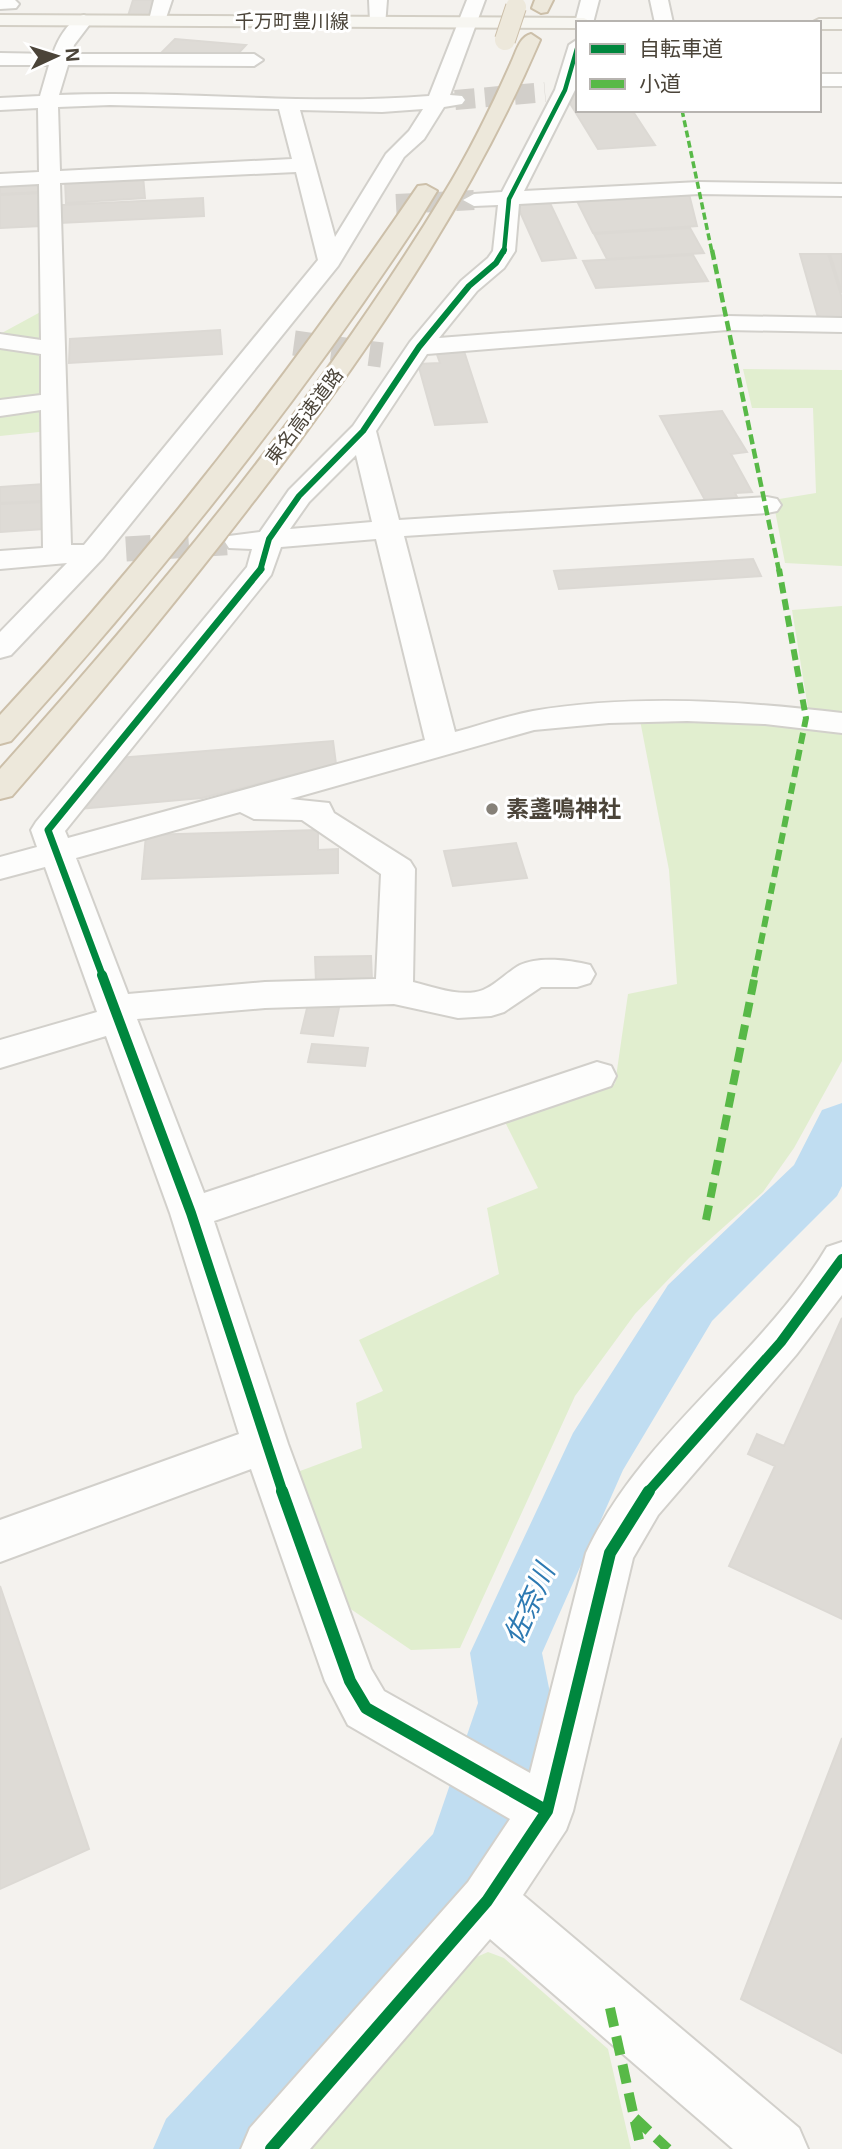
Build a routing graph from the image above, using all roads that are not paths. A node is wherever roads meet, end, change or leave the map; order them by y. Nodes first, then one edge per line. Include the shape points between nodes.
1 (163, 0) edge
2 (378, 0) edge
3 (476, 0) edge
4 (590, 0) edge
5 (659, 0) edge
6 (517, 4) edge
7 (543, 4) edge
8 (3, 9) edge
9 (84, 20) junction
10 (158, 20) junction
11 (585, 21) edge
12 (664, 21) edge
13 (379, 22) junction
14 (466, 22) junction
15 (576, 23) edge
16 (821, 24) edge
17 (842, 24) edge
18 (518, 40) junction
19 (576, 51) edge
20 (0, 59) edge
21 (61, 61) junction
22 (254, 61) junction
23 (821, 80) edge
24 (842, 80) edge
25 (562, 90) edge
26 (48, 101) junction
27 (0, 104) edge
28 (288, 104) junction
29 (453, 107) junction
30 (304, 165) junction
31 (437, 172) dead end
32 (50, 177) junction
33 (0, 180) edge
34 (842, 190) edge
35 (509, 199) junction
36 (474, 200) tunnel mouth
37 (396, 204) tunnel mouth
38 (366, 206) junction
39 (316, 210) junction
40 (330, 261) junction
41 (842, 325) edge
42 (265, 339) junction
43 (0, 341) edge
44 (294, 343) tunnel mouth
45 (53, 349) junction
46 (415, 353) junction
47 (382, 355) tunnel mouth
48 (54, 401) junction
49 (0, 408) edge
50 (363, 431) junction
51 (767, 505) dead end
52 (389, 528) junction
53 (254, 540) junction
54 (126, 548) tunnel mouth
55 (93, 552) junction
56 (57, 556) junction
57 (0, 560) edge
58 (0, 649) edge
59 (842, 723) edge
60 (0, 734) edge
61 (442, 744) junction
62 (0, 789) edge
63 (212, 807) junction
64 (58, 852) junction
65 (0, 867) edge
66 (577, 974) dead end
67 (394, 991) junction
68 (116, 1013) junction
69 (0, 1054) edge
70 (597, 1076) dead end
71 (191, 1213) junction
72 (842, 1259) edge
73 (265, 1444) junction
74 (0, 1541) edge
75 (547, 1811) junction
76 (487, 1901) junction
77 (271, 2149) edge
78 (778, 2149) edge

1 - 10 street
2 - 13 street
3 - 14 street
4 - 11 street
5 - 12 street
6 - 18 highway, 東名高速道路, bridge
7 - 18 highway, 東名高速道路
8 - 9 main road, 千万町豊川線
9 - 10 main road, 千万町豊川線
9 - 21 street via 65,44
10 - 22 main road, 千万町豊川線
13 - 14 main road, 千万町豊川線
13 - 22 main road, 千万町豊川線
14 - 15 main road, 千万町豊川線
14 - 29 street
16 - 17 main road
18 - 29 highway, 東名高速道路
18 - 62 highway, 東名高速道路 via 485,142 362,338 163,597
19 - 25 street
20 - 21 street
21 - 22 street
21 - 26 street
22 - 26 street
22 - 28 street
23 - 24 street
25 - 35 street
26 - 27 street
26 - 32 street
28 - 29 street
28 - 30 street
29 - 38 street via 396,154
30 - 32 street
30 - 39 street
31 - 60 highway, 東名高速道路 via 288,387 127,589
32 - 33 street
32 - 45 street
34 - 35 street via 699,188
35 - 36 street
35 - 46 street via 504,251
37 - 38 street
38 - 39 street
38 - 40 street
39 - 40 street
40 - 42 street
41 - 46 street via 727,323
42 - 44 street
42 - 55 street
43 - 45 street
45 - 48 street
46 - 47 street
46 - 50 street
48 - 49 street
48 - 56 street
50 - 52 street
50 - 53 street
51 - 52 street
52 - 53 street
52 - 61 street
53 - 64 street via 261,569 48,830
54 - 55 street
55 - 56 street
55 - 58 street
56 - 57 street
59 - 61 street via 663,710 600,712 532,722
61 - 63 street
63 - 64 street
63 - 67 street via 317,810 317,817 398,869
64 - 65 street
64 - 68 street
66 - 67 street via 533,974 491,1003 458,1005
67 - 68 street via 265,995
68 - 69 street
68 - 71 street
70 - 71 street
71 - 73 street
72 - 75 street via 781,1342 641,1500 610,1553
73 - 74 street
73 - 75 street via 350,1681 366,1708
75 - 76 street
76 - 77 street
76 - 78 street

